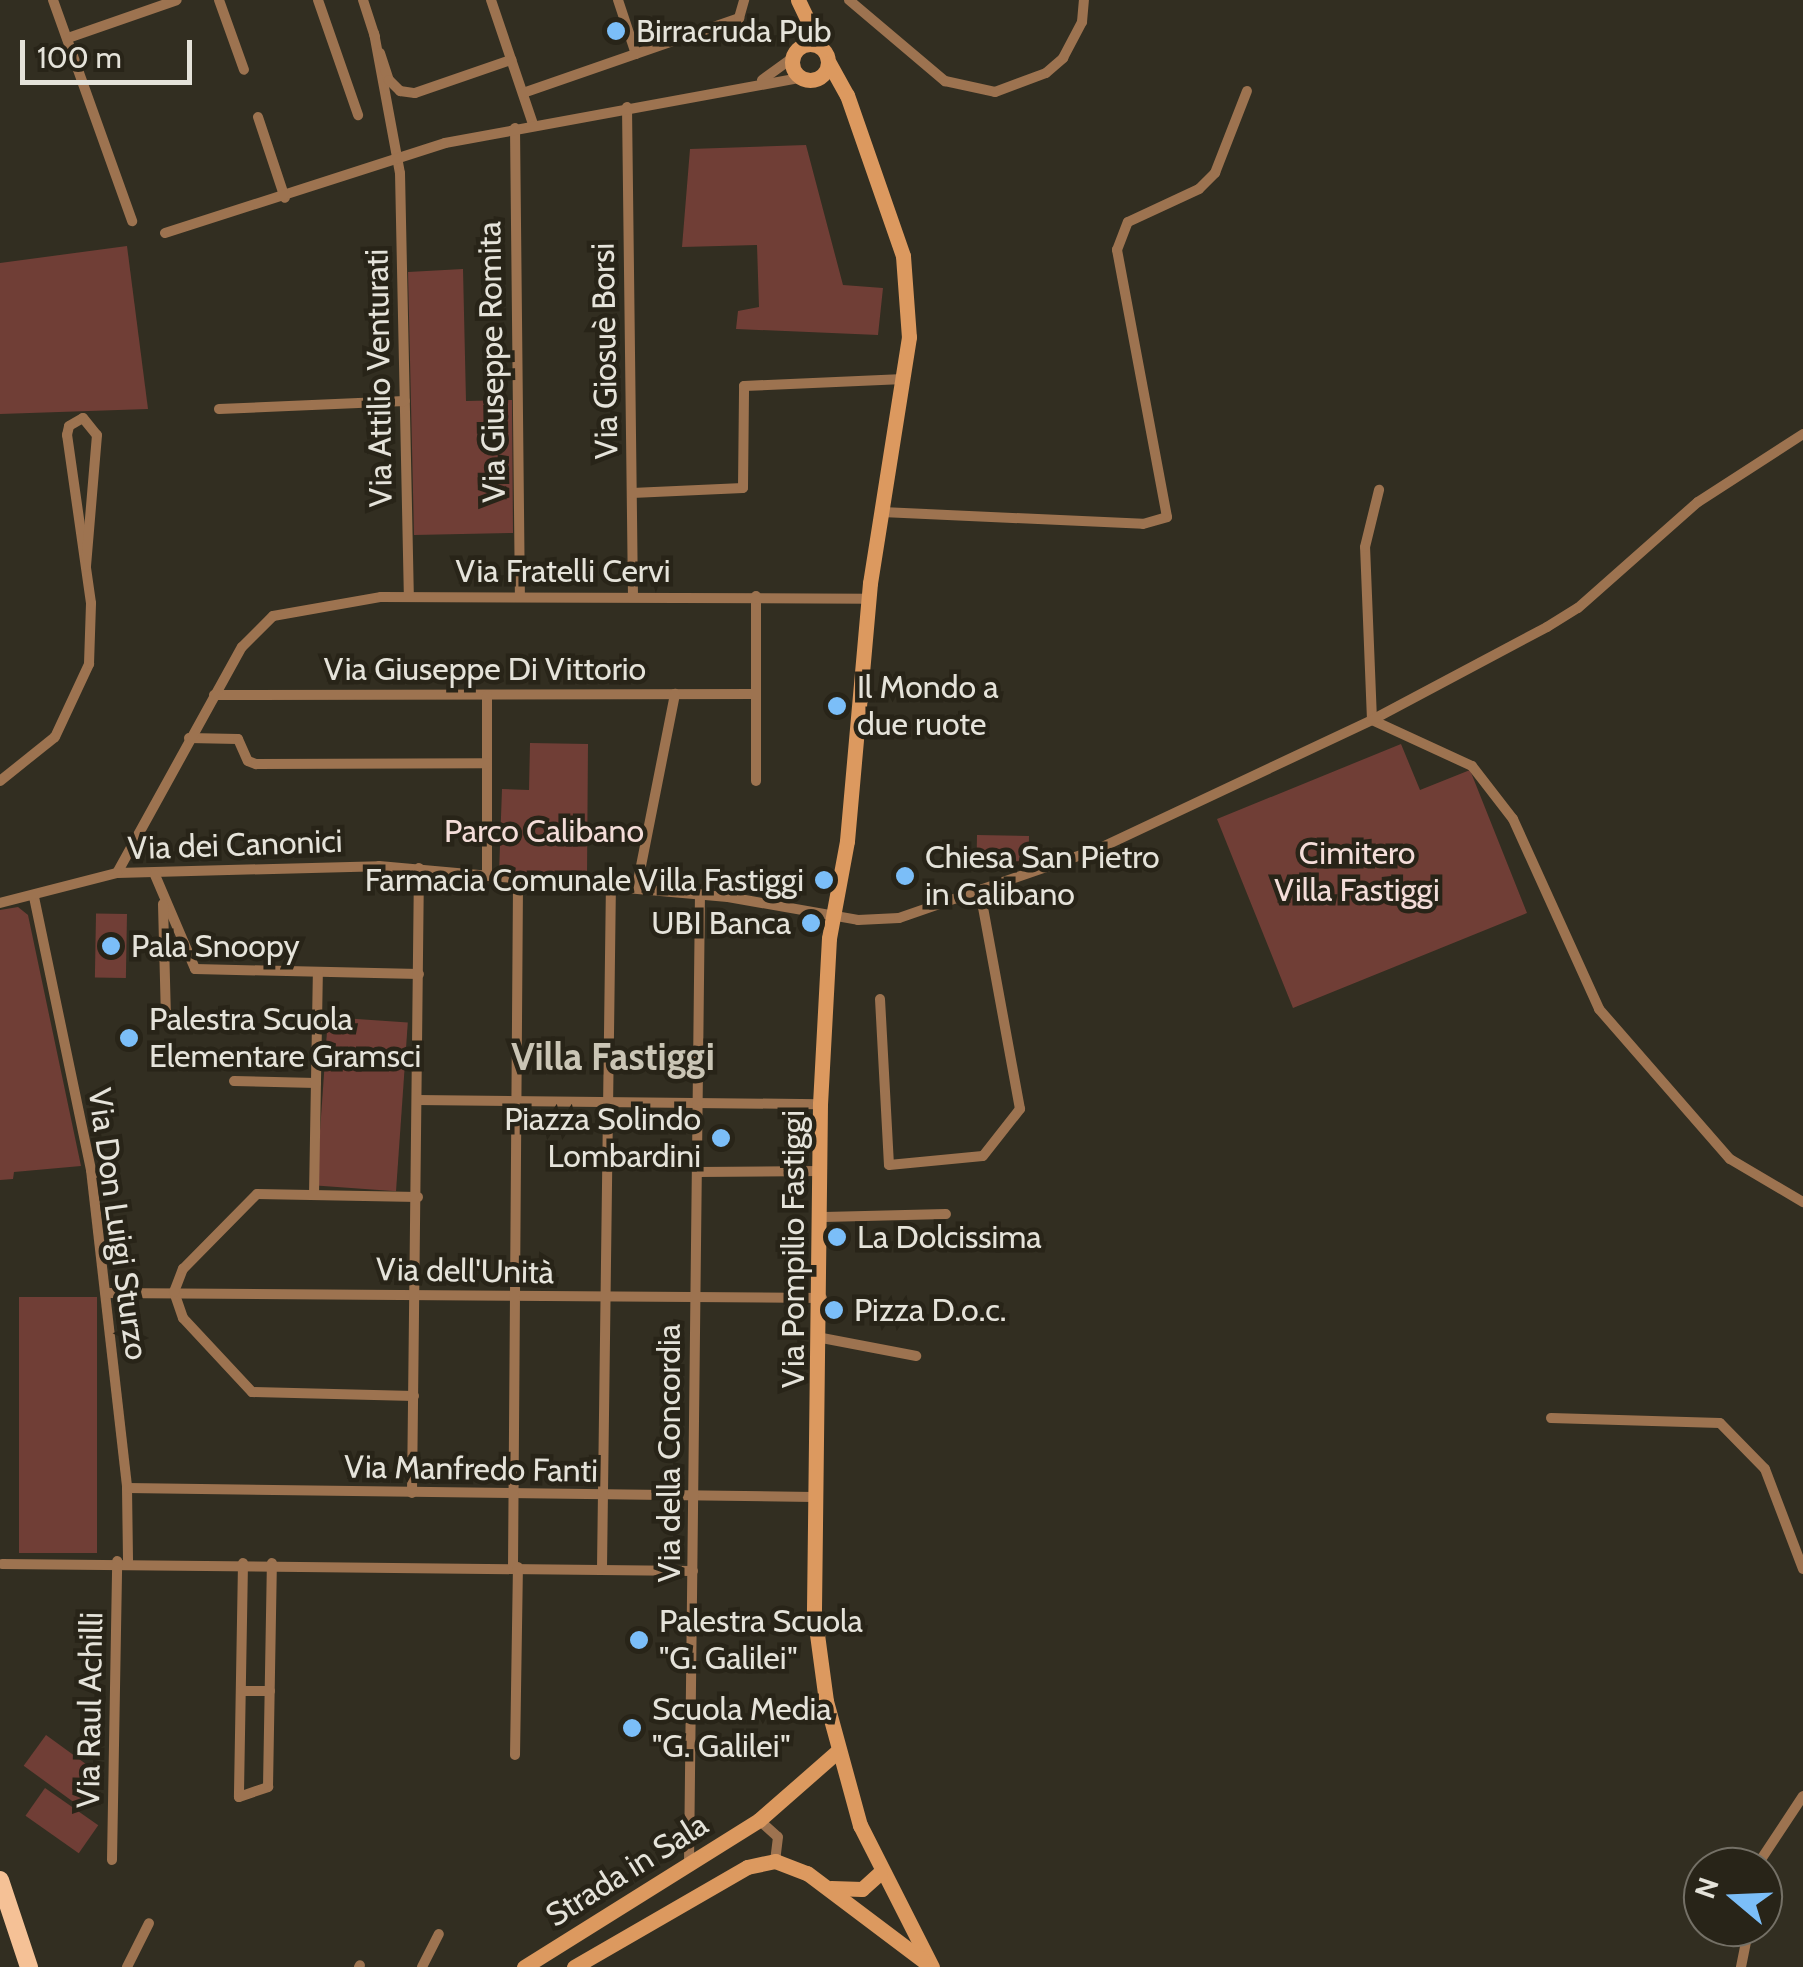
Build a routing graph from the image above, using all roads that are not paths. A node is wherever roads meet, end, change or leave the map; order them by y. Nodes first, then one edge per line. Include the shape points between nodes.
1 (53, 0) edge
2 (176, 0) edge
3 (219, 0) edge
4 (318, 0) edge
5 (362, 0) edge
6 (491, 0) edge
7 (618, 0) edge
8 (744, 0) edge
9 (798, 0) edge
10 (849, 0) edge
11 (1084, 0) edge
12 (374, 33) junction
13 (68, 38) junction
14 (812, 45) junction
15 (636, 54) junction
16 (792, 58) junction
17 (511, 60) junction
18 (829, 63) junction
19 (244, 70) dead end
20 (808, 79) junction
21 (761, 80) junction
22 (1248, 92) dead end
23 (522, 93) junction
24 (847, 95) junction
25 (626, 106) junction
26 (358, 115) dead end
27 (258, 117) dead end
28 (533, 124) junction
29 (514, 128) junction
30 (396, 159) junction
31 (286, 198) junction
32 (132, 221) dead end
33 (165, 234) dead end
34 (904, 380) junction
35 (404, 401) junction
36 (219, 409) dead end
37 (1803, 434) edge
38 (1379, 490) dead end
39 (632, 493) junction
40 (882, 512) junction
41 (86, 567) junction
42 (632, 594) junction
43 (409, 596) junction
44 (520, 596) junction
45 (756, 596) junction
46 (869, 599) junction
47 (675, 694) junction
48 (756, 694) junction
49 (214, 695) junction
50 (486, 695) junction
51 (1372, 720) junction
52 (189, 738) junction
53 (487, 763) junction
54 (0, 781) edge
55 (756, 781) dead end
56 (419, 868) junction
57 (116, 873) junction
58 (155, 875) junction
59 (487, 876) junction
60 (518, 879) junction
61 (611, 884) junction
62 (637, 886) junction
63 (980, 892) junction
64 (700, 894) junction
65 (34, 897) junction
66 (163, 898) junction
67 (0, 904) edge
68 (834, 914) junction
69 (318, 972) junction
70 (419, 974) junction
71 (880, 999) dead end
72 (166, 1017) dead end
73 (234, 1082) dead end
74 (316, 1083) junction
75 (417, 1100) junction
76 (519, 1102) junction
77 (610, 1102) junction
78 (698, 1104) junction
79 (820, 1104) junction
80 (823, 1171) junction
81 (698, 1172) junction
82 (314, 1195) junction
83 (418, 1197) junction
84 (1803, 1202) edge
85 (946, 1214) dead end
86 (824, 1217) junction
87 (174, 1292) junction
88 (107, 1293) junction
89 (415, 1295) junction
90 (516, 1298) junction
91 (823, 1298) junction
92 (607, 1299) junction
93 (695, 1299) junction
94 (822, 1338) junction
95 (916, 1356) dead end
96 (414, 1396) junction
97 (1551, 1418) dead end
98 (127, 1488) junction
99 (412, 1493) junction
100 (514, 1495) junction
101 (603, 1496) junction
102 (694, 1496) junction
103 (814, 1498) junction
104 (122, 1561) junction
105 (243, 1563) junction
106 (272, 1563) junction
107 (2, 1564) edge
108 (516, 1567) junction
109 (602, 1568) junction
110 (1803, 1569) edge
111 (693, 1571) junction
112 (241, 1691) junction
113 (270, 1691) junction
114 (839, 1750) junction
115 (515, 1755) dead end
116 (1803, 1796) edge
117 (759, 1820) junction
118 (1769, 1847) edge
119 (112, 1860) dead end
120 (775, 1861) junction
121 (689, 1862) junction
122 (880, 1873) junction
123 (0, 1880) edge
124 (827, 1887) junction
125 (149, 1923) dead end
126 (438, 1934) dead end
127 (28, 1967) edge
128 (128, 1967) edge
129 (422, 1967) edge
130 (524, 1967) edge
131 (576, 1967) edge
132 (932, 1967) edge

1 - 13 street
2 - 13 street
3 - 19 street
4 - 26 street
5 - 12 street
6 - 17 street
7 - 15 street
8 - 15 street via 738,18
9 - 14 street, Via Pompilio Fastiggi
10 - 11 street via 945,81 995,92 1046,73 1063,58 1082,22
12 - 17 street via 400,91 415,93
12 - 30 street, Via Attilio Venturati
13 - 32 street
14 - 16 street
14 - 18 street, Via Pompilio Fastiggi
15 - 23 street
16 - 20 street
16 - 21 street
17 - 23 street
18 - 20 street
18 - 24 street, Via Pompilio Fastiggi
20 - 21 street
20 - 24 street
21 - 25 street
22 - 40 street via 1215,172 1199,188 1128,222 1117,250 1167,518 1143,524
23 - 28 street
24 - 34 street, Via Pompilio Fastiggi via 903,256 909,337
25 - 28 street
25 - 39 street, Via Giosuè Borsi
27 - 31 street
28 - 29 street
29 - 30 street
29 - 44 street, Via Giuseppe Romita
30 - 31 street
30 - 35 street, Via Attilio Venturati
31 - 33 street
34 - 39 street via 744,386 743,488
34 - 40 street, Via Pompilio Fastiggi
35 - 36 street
35 - 43 street, Via Attilio Venturati
37 - 51 street, Via dei Canonici via 1698,502 1578,608
38 - 51 street via 1365,547
39 - 42 street, Via Giosuè Borsi
40 - 46 street, Via Pompilio Fastiggi
41 - 41 street via 97,436 84,418 67,435
41 - 54 street via 92,641 82,689 54,737
42 - 44 street, Via Fratelli Cervi
42 - 45 street, Via Fratelli Cervi
43 - 44 street, Via Fratelli Cervi
43 - 49 street, Via Fratelli Cervi via 336,601 261,623
45 - 46 street, Via Fratelli Cervi
45 - 48 street
46 - 68 street, Via Pompilio Fastiggi
47 - 48 street, Via Giuseppe Di Vittorio
47 - 50 street, Via Giuseppe Di Vittorio
47 - 62 street
48 - 55 street
49 - 50 street, Via Giuseppe Di Vittorio
49 - 52 street
50 - 53 street
51 - 63 street, Via dei Canonici via 1098,849
51 - 84 street via 1472,766 1513,819 1599,1009 1730,1159
52 - 53 street via 238,738 256,764
52 - 57 street
53 - 59 street
56 - 58 street, Via dei Canonici via 276,865
56 - 59 street, Via dei Canonici
56 - 70 street
57 - 58 street, Via dei Canonici
57 - 65 street, Via dei Canonici
58 - 66 street
59 - 60 street, Via dei Canonici
60 - 61 street, Via dei Canonici
60 - 76 street
61 - 62 street, Via dei Canonici
61 - 77 street
62 - 64 street, Via dei Canonici
63 - 68 street, Via dei Canonici via 876,921
63 - 71 street via 1020,1110 983,1156 889,1165
64 - 68 street, Via dei Canonici
64 - 78 street, Via della Concordia
65 - 67 street, Via dei Canonici
65 - 88 street, Via Don Luigi Sturzo via 90,1170
66 - 69 street via 195,969
66 - 72 street
68 - 79 street, Via Pompilio Fastiggi
69 - 70 street
69 - 74 street
70 - 75 street
73 - 74 street
74 - 82 street
75 - 76 street
75 - 83 street
76 - 77 street
76 - 90 street
77 - 78 street
77 - 92 street
78 - 79 street
78 - 81 street, Via della Concordia
79 - 80 street, Via Pompilio Fastiggi
80 - 81 street
80 - 86 street, Via Pompilio Fastiggi
81 - 93 street, Via della Concordia
82 - 83 street
82 - 87 street via 257,1194 183,1269
83 - 89 street
85 - 86 street
86 - 91 street, Via Pompilio Fastiggi
87 - 88 street, Via dell'Unità
87 - 89 street, Via dell'Unità
87 - 96 street via 183,1318 252,1392
88 - 98 street, Via Don Luigi Sturzo
89 - 90 street, Via dell'Unità
89 - 96 street
90 - 92 street, Via dell'Unità
90 - 100 street
91 - 93 street, Via dell'Unità
91 - 94 street, Via Pompilio Fastiggi
92 - 93 street, Via dell'Unità
92 - 101 street
93 - 102 street, Via della Concordia
94 - 95 street
94 - 103 street, Via Pompilio Fastiggi
96 - 99 street
97 - 110 street via 1720,1422 1765,1469
98 - 99 street, Via Manfredo Fanti
98 - 104 street, Via Don Luigi Sturzo
99 - 100 street, Via Manfredo Fanti
100 - 101 street, Via Manfredo Fanti
100 - 108 street
101 - 102 street, Via Manfredo Fanti
101 - 109 street
102 - 103 street, Via Manfredo Fanti
102 - 111 street, Via della Concordia
103 - 114 street, Via Pompilio Fastiggi via 814,1612
104 - 105 street
104 - 107 street
104 - 119 street, Via Raul Achilli
105 - 106 street
105 - 112 street
106 - 108 street
106 - 113 street
108 - 109 street
108 - 115 street
109 - 111 street
111 - 121 street, Via della Concordia
112 - 113 street
112 - 113 street via 239,1797 268,1787
114 - 117 street, Strada in Sala
114 - 122 street, Via Pompilio Fastiggi
116 - 118 street
117 - 120 street, Strada in Sala via 778,1837
117 - 121 street, Strada in Sala
120 - 124 street
120 - 131 street, Strada in Sala via 747,1868
121 - 130 street, Strada in Sala
122 - 124 street via 862,1889
122 - 132 street, Via Pompilio Fastiggi
123 - 127 main road
124 - 132 street
125 - 128 street
126 - 129 street

